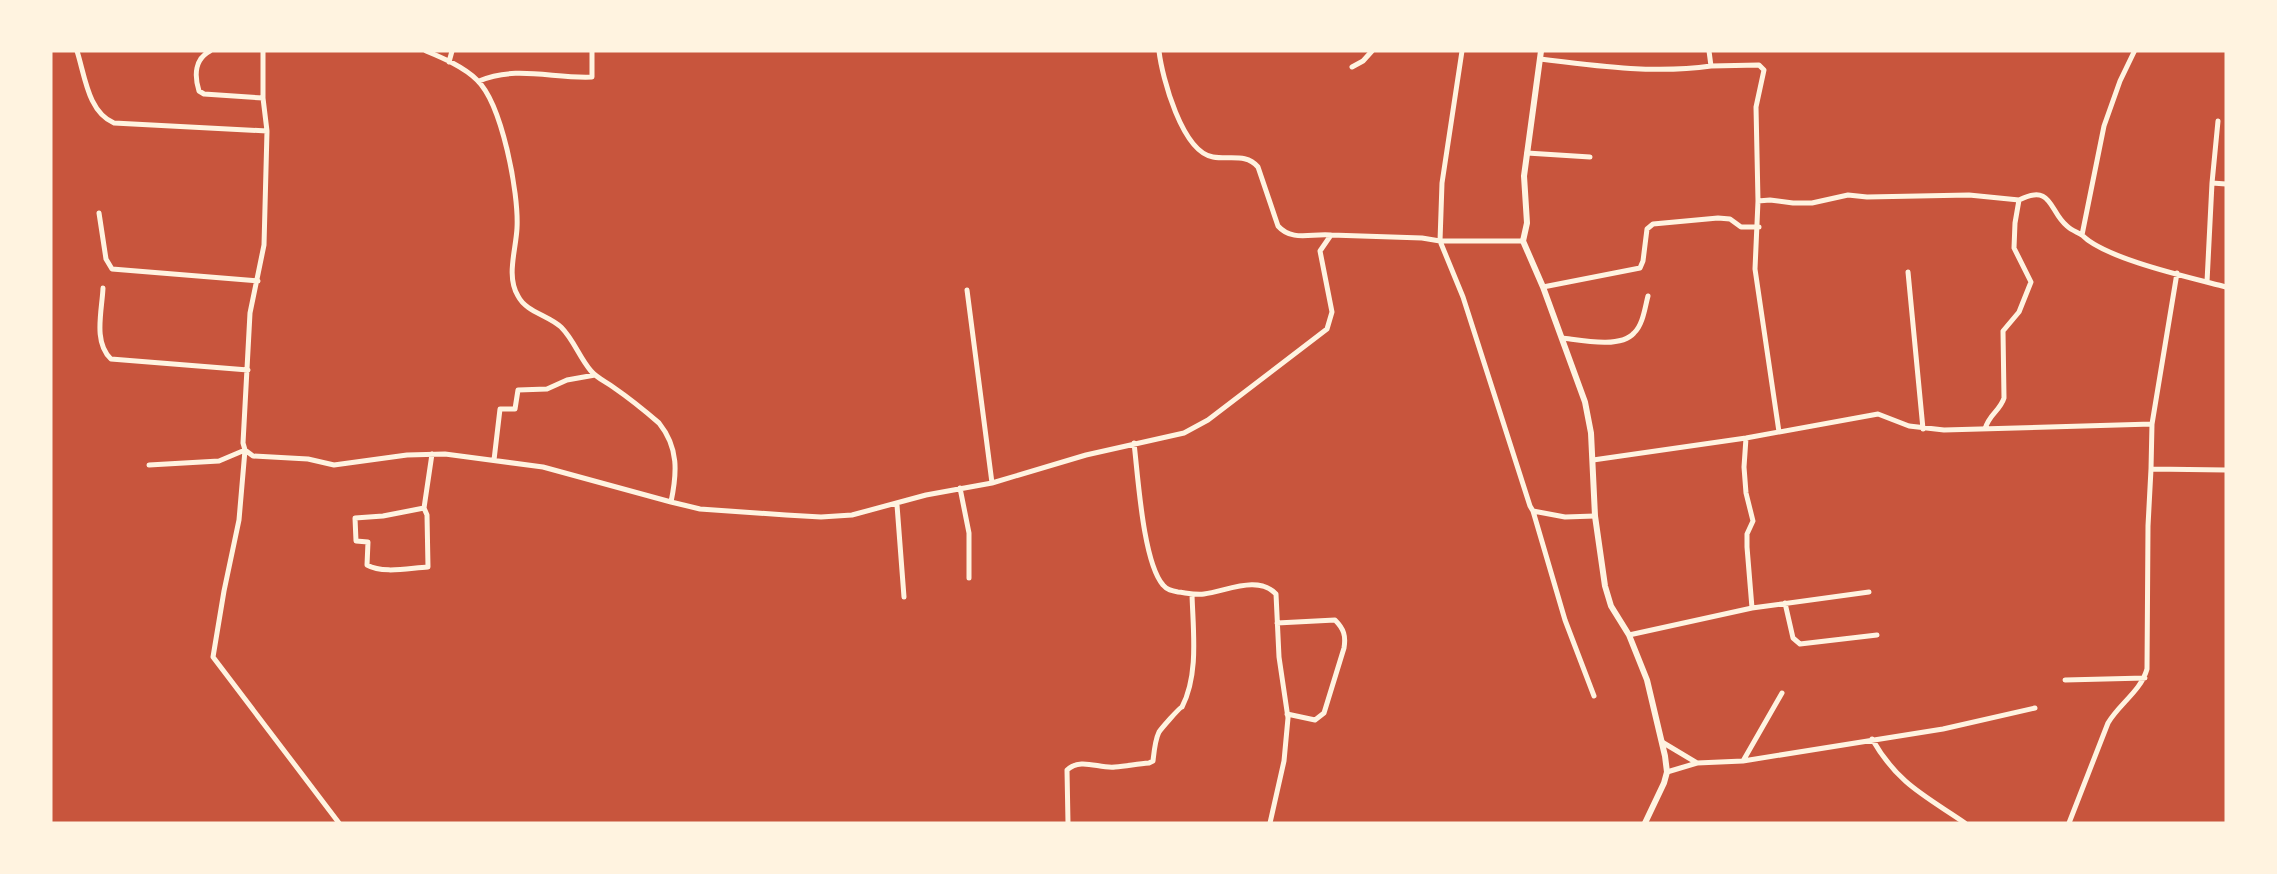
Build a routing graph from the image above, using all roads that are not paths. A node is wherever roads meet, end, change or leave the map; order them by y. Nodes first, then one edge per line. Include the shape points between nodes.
1 (77, 51) edge
2 (263, 51) edge
3 (426, 51) edge
4 (452, 51) edge
5 (592, 51) edge
6 (1159, 51) edge
7 (1373, 51) edge
8 (1462, 51) edge
9 (1541, 51) edge
10 (1709, 51) edge
11 (206, 52) edge
12 (2134, 52) edge
13 (1540, 59) junction
14 (449, 62) junction
15 (1711, 66) junction
16 (1352, 67) dead end
17 (479, 81) junction
18 (263, 98) junction
19 (2218, 121) dead end
20 (267, 131) junction
21 (1527, 153) junction
22 (1590, 157) dead end
23 (2212, 183) junction
24 (2226, 184) edge
25 (2019, 200) junction
26 (1758, 201) junction
27 (99, 214) dead end
28 (1759, 227) junction
29 (1331, 235) junction
30 (2082, 235) junction
31 (1440, 241) junction
32 (1523, 241) junction
33 (1908, 272) dead end
34 (2177, 273) junction
35 (258, 281) junction
36 (2207, 282) junction
37 (1543, 286) junction
38 (2226, 287) edge
39 (103, 288) dead end
40 (967, 290) dead end
41 (1648, 296) dead end
42 (1562, 338) junction
43 (248, 370) junction
44 (595, 375) junction
45 (2152, 424) junction
46 (1923, 429) junction
47 (1985, 429) junction
48 (1779, 432) junction
49 (1746, 438) junction
50 (1134, 443) junction
51 (245, 450) junction
52 (432, 454) junction
53 (494, 460) junction
54 (1593, 460) junction
55 (149, 465) dead end
56 (2151, 469) junction
57 (2226, 470) edge
58 (992, 483) junction
59 (960, 488) junction
60 (671, 502) junction
61 (897, 505) junction
62 (424, 508) junction
63 (1533, 511) junction
64 (1595, 516) junction
65 (969, 578) dead end
66 (1870, 592) dead end
67 (1192, 594) junction
68 (904, 597) dead end
69 (1785, 604) junction
70 (1752, 608) junction
71 (1277, 623) junction
72 (1629, 635) junction
73 (1877, 635) dead end
74 (2145, 678) junction
75 (2065, 680) dead end
76 (1782, 693) dead end
77 (1594, 696) dead end
78 (2035, 708) dead end
79 (1287, 714) junction
80 (1872, 738) junction
81 (1662, 742) junction
82 (1743, 761) junction
83 (1697, 763) junction
84 (1667, 772) junction
85 (339, 823) edge
86 (1068, 823) edge
87 (1270, 823) edge
88 (1645, 823) edge
89 (1965, 823) edge
90 (2069, 823) edge

1 - 20 street via 95,110 103,119
2 - 18 street
3 - 14 street
4 - 14 street
5 - 17 street via 592,77 529,73
6 - 29 street via 1163,80 1189,140 1198,150 1213,157 1254,162 1284,233
7 - 16 street
8 - 31 street via 1442,183
9 - 13 street
10 - 15 street
11 - 18 street via 198,62 199,91
12 - 30 street via 2104,125
13 - 15 street via 1640,69
13 - 21 street
14 - 17 street
15 - 26 street via 1759,65 1764,70 1756,107
17 - 44 street via 510,159 517,227 513,286 528,307 568,334
18 - 20 street
19 - 23 street
20 - 35 street via 264,245
21 - 22 street
21 - 32 street
23 - 24 street
23 - 36 street
25 - 26 street via 1969,195 1849,195 1812,203
25 - 30 street via 2031,195 2044,197 2067,226
25 - 47 street via 2014,248 2031,282 2019,312 2003,331 2004,398
26 - 28 street
27 - 35 street via 112,269
28 - 37 street via 1741,228 1730,219 1718,218 1653,224 1647,229 1640,268
28 - 48 street via 1755,269
29 - 31 street
29 - 50 street via 1320,251 1332,312 1327,329 1208,420 1184,433
30 - 34 street via 2133,261
31 - 32 street
31 - 63 street via 1463,297
32 - 37 street
33 - 46 street
34 - 36 street
34 - 45 street
35 - 43 street via 250,313
36 - 38 street
37 - 42 street
39 - 43 street via 100,343 111,359
40 - 58 street
41 - 42 street via 1630,336 1602,343
42 - 54 street via 1585,402
43 - 51 street
44 - 53 street via 547,389 518,390 515,409 500,409
44 - 60 street via 667,432 677,466
45 - 47 street
45 - 56 street
46 - 47 street
46 - 48 street via 1878,414
48 - 49 street
49 - 54 street
49 - 70 street via 1746,492 1753,521 1746,547
50 - 58 street
50 - 67 street via 1155,570 1163,586
51 - 52 street via 253,456 334,465
51 - 55 street via 219,461
51 - 85 street via 239,520 213,657
52 - 53 street
52 - 62 street
53 - 60 street via 543,467
54 - 64 street
56 - 57 street
56 - 74 street
58 - 59 street
59 - 61 street
59 - 65 street via 969,533
60 - 61 street via 699,509 821,517
61 - 68 street
62 - 62 street via 428,515 428,568 368,566 368,542 356,541 355,518
63 - 64 street
63 - 77 street via 1565,620
64 - 72 street via 1607,595
66 - 69 street
67 - 71 street via 1262,585 1276,594
67 - 86 street via 1191,683 1182,707 1175,709 1160,731 1153,761 1114,768 1072,765 1067,770
69 - 70 street
69 - 73 street via 1793,638 1800,644
70 - 72 street
71 - 79 street
71 - 79 street via 1335,621 1346,637 1324,713 1315,720
72 - 81 street via 1647,680
74 - 75 street
74 - 90 street via 2109,723
76 - 82 street
78 - 80 street via 1942,729
79 - 87 street via 1284,761
80 - 82 street
80 - 89 street via 1891,769
81 - 83 street
81 - 84 street
82 - 83 street
83 - 84 street
84 - 88 street

